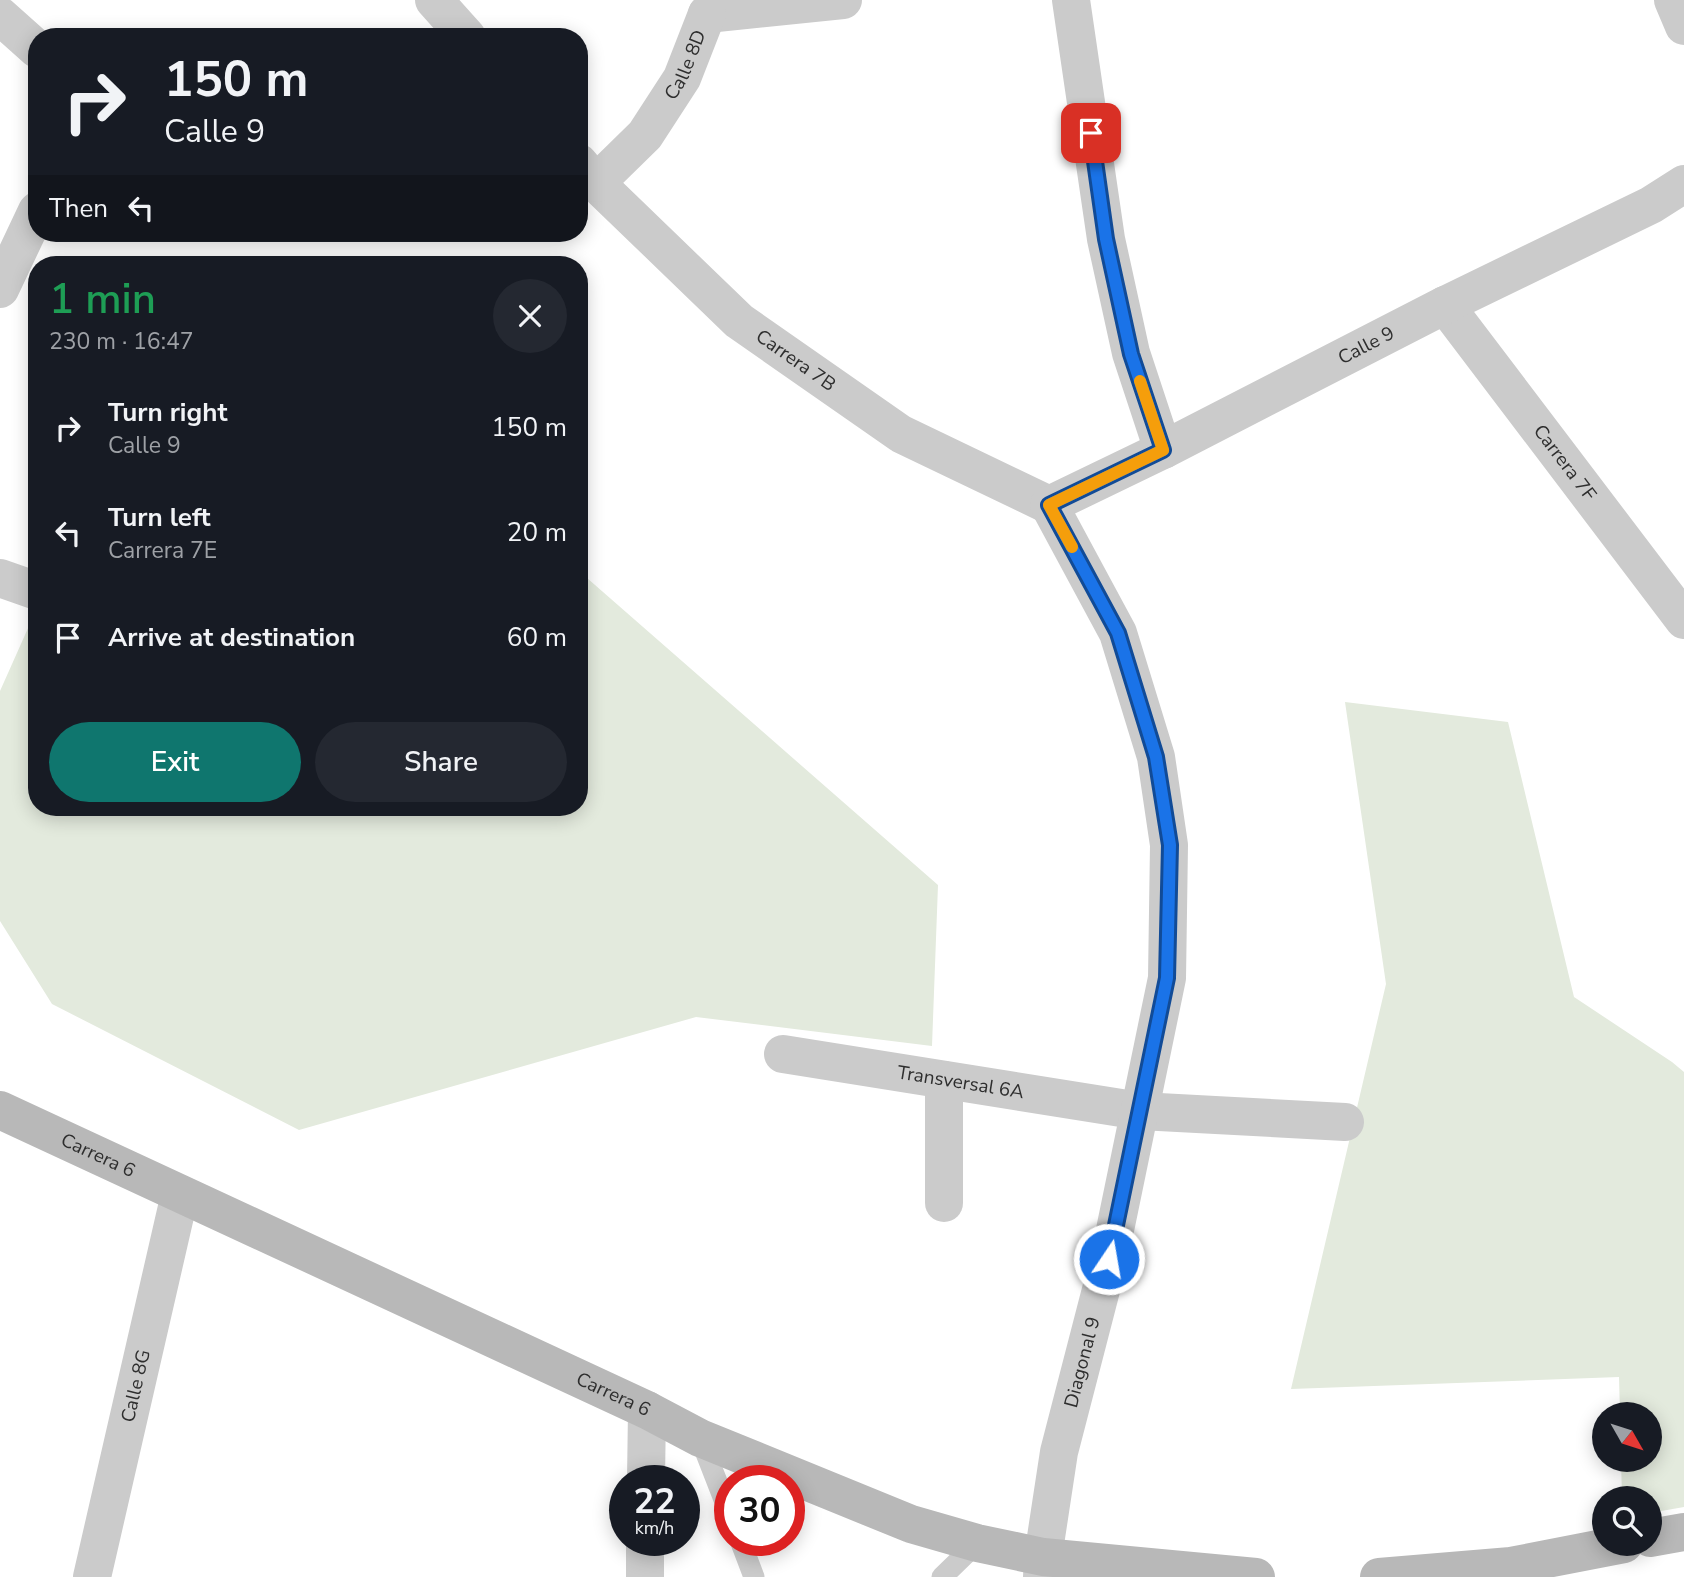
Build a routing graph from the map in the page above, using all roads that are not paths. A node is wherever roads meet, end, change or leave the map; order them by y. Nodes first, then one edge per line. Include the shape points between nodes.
1 (434, 0) edge
2 (843, 0) edge
3 (1071, 0) edge
4 (1673, 0) edge
5 (705, 7) edge
6 (0, 16) edge
7 (1684, 26) edge
8 (459, 28) edge
9 (28, 41) edge
10 (588, 173) edge
11 (1684, 184) edge
12 (28, 230) edge
13 (0, 289) edge
14 (1445, 304) junction
15 (1163, 450) junction
16 (1049, 505) junction
17 (0, 578) edge
18 (28, 588) edge
19 (1684, 620) edge
20 (783, 1054) dead end
21 (944, 1080) junction
22 (0, 1110) edge
23 (1140, 1111) junction
24 (1345, 1122) dead end
25 (180, 1194) junction
26 (944, 1203) dead end
27 (648, 1410) junction
28 (700, 1438) junction
29 (646, 1465) edge
30 (714, 1474) edge
31 (1684, 1532) edge
32 (1662, 1536) edge
33 (977, 1543) junction
34 (1592, 1550) edge
35 (645, 1556) edge
36 (746, 1556) edge
37 (1043, 1567) edge
38 (92, 1577) edge
39 (645, 1577) edge
40 (754, 1577) edge
41 (942, 1577) edge
42 (1256, 1577) edge
43 (1379, 1577) edge

1 - 8 street
2 - 5 street, Calle 8D
3 - 15 street via 1106,239 1131,354
4 - 7 street
5 - 10 street, Calle 8D via 682,78 645,135
6 - 9 street
10 - 16 street, Carrera 7B via 738,321 901,434
11 - 14 street, Calle 9 via 1651,205
12 - 13 street
14 - 15 street, Calle 9
14 - 19 street, Carrera 7F
15 - 16 street, Calle 9
16 - 23 street, Diagonal 9 via 1118,633 1156,757 1170,845 1167,978
17 - 18 street
20 - 21 street, Transversal 6A
21 - 23 street, Transversal 6A
21 - 26 street
22 - 25 main road, Carrera 6
23 - 24 street, Transversal 6A
23 - 37 street, Diagonal 9 via 1109,1259 1059,1452
25 - 27 main road, Carrera 6
25 - 38 street, Calle 8G
27 - 28 main road, Carrera 6
27 - 29 street
28 - 30 lane
28 - 33 main road, Carrera 6 via 911,1524
31 - 32 main road
33 - 37 main road, Carrera 6
33 - 41 lane
34 - 43 main road via 1511,1566
35 - 39 street
36 - 40 lane
37 - 42 main road, Carrera 6

